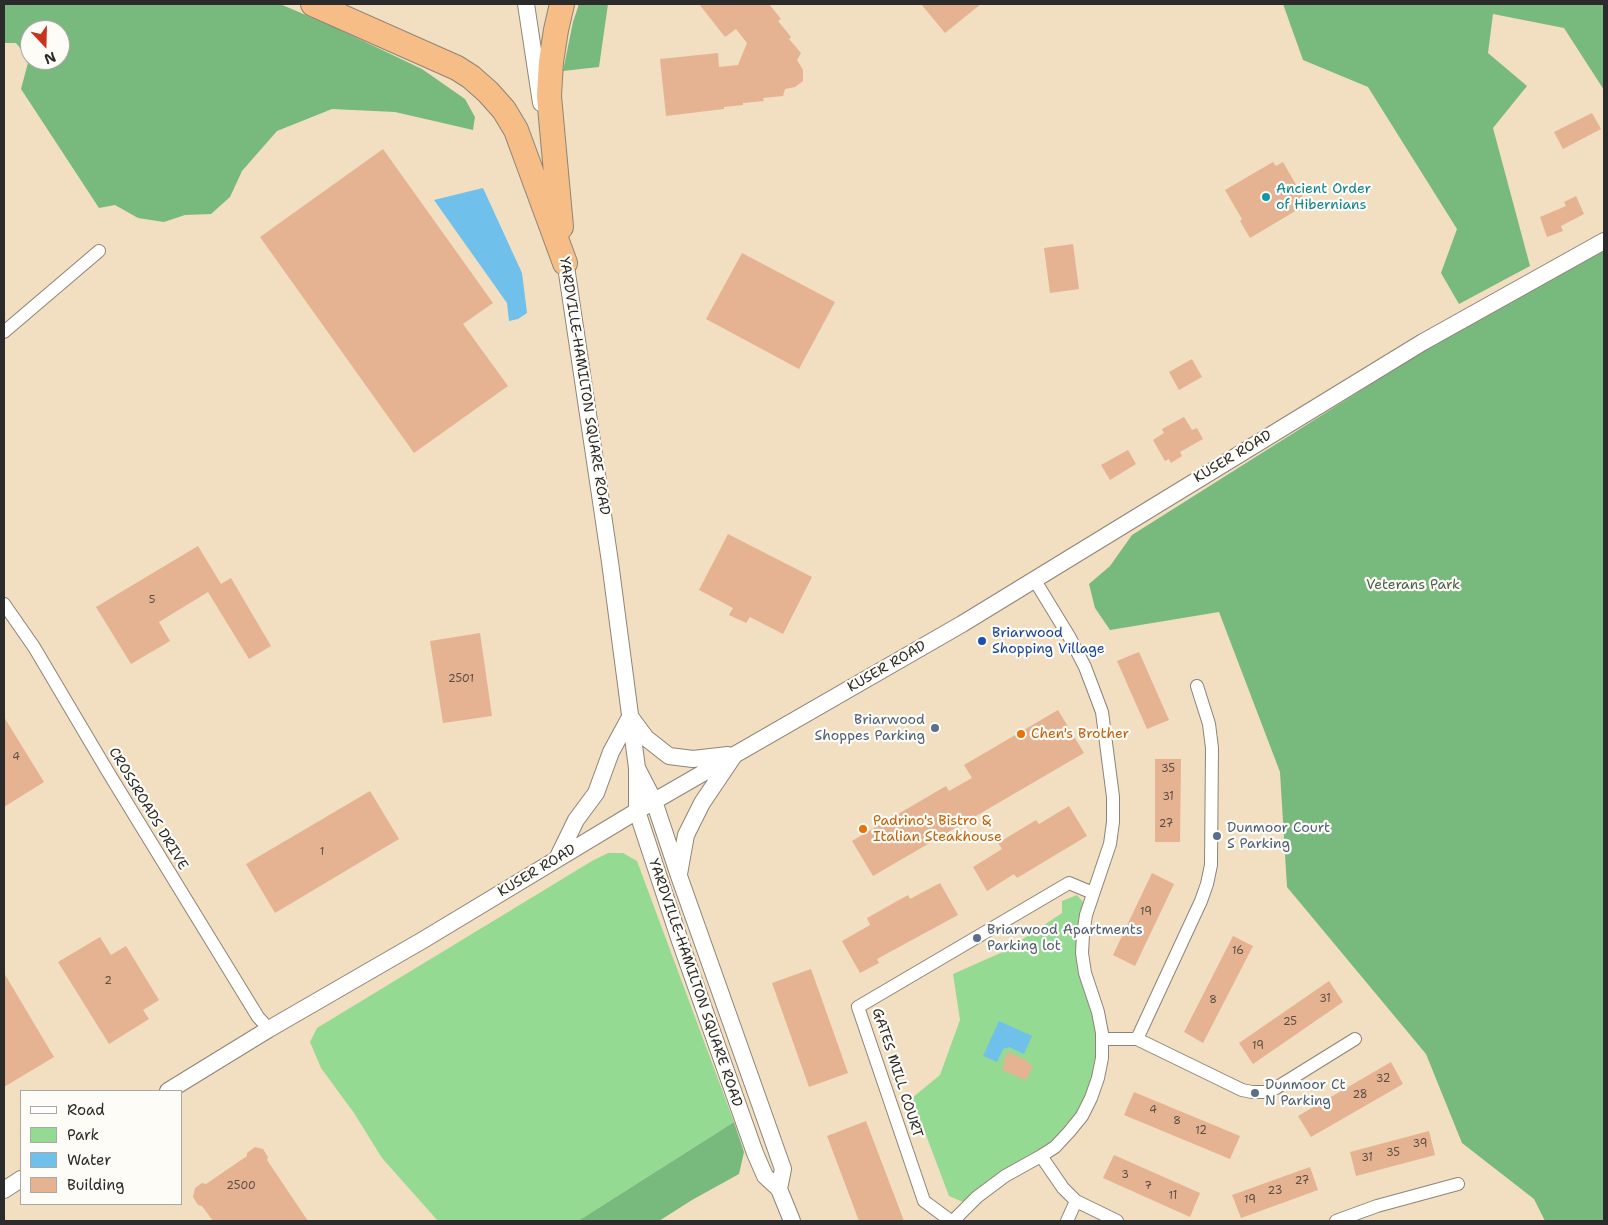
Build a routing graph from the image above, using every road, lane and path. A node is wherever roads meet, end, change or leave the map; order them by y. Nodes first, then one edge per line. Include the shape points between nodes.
1 (313, 4) edge
2 (526, 4) edge
3 (562, 4) edge
4 (1604, 241) edge
5 (99, 251) dead end
6 (565, 258) junction
7 (4, 332) edge
8 (1034, 579) junction
9 (4, 604) edge
10 (1196, 686) dead end
11 (630, 717) junction
12 (736, 754) junction
13 (637, 768) junction
14 (654, 801) junction
15 (637, 811) junction
16 (557, 859) junction
17 (678, 876) junction
18 (1093, 892) junction
19 (269, 1029) junction
20 (1102, 1039) junction
21 (1137, 1039) junction
22 (1355, 1039) dead end
23 (170, 1090) edge
24 (1042, 1156) junction
25 (20, 1180) edge
26 (1458, 1184) dead end
27 (779, 1189) junction
28 (4, 1190) edge
29 (1076, 1201) junction
30 (792, 1221) edge
31 (952, 1221) edge
32 (1067, 1221) edge
33 (1117, 1221) edge
34 (1336, 1221) edge

1 - 6 highway via 457,68 488,92 516,130
2 - 6 street, YARDVILLE-HAMILTON SQUARE ROAD
3 - 6 highway via 551,62 549,96
4 - 8 street, KUSER ROAD via 1423,342
5 - 7 street
6 - 11 street, YARDVILLE-HAMILTON SQUARE ROAD
8 - 12 street, KUSER ROAD
8 - 18 street via 1085,667 1102,712 1113,822 1110,844
9 - 19 street, CROSSROADS DRIVE via 34,647 258,1017
10 - 21 street via 1209,724 1212,748 1208,884
11 - 12 street via 646,738 669,756 693,759
11 - 13 street, YARDVILLE-HAMILTON SQUARE ROAD
11 - 16 street via 611,752 596,793 576,820
12 - 14 street, KUSER ROAD
12 - 17 street via 702,803 686,835
13 - 14 street, YARDVILLE-HAMILTON SQUARE ROAD
13 - 15 street, YARDVILLE-HAMILTON SQUARE ROAD
14 - 15 street, KUSER ROAD
14 - 17 street, YARDVILLE-HAMILTON SQUARE ROAD
15 - 16 street, KUSER ROAD
15 - 27 street, YARDVILLE-HAMILTON SQUARE ROAD via 755,1154 765,1176
16 - 19 street, KUSER ROAD
17 - 27 street, YARDVILLE-HAMILTON SQUARE ROAD via 783,1170
18 - 20 street via 1086,914 1082,953
18 - 31 street, GATES MILL COURT via 1069,883 858,1008 924,1201
19 - 23 street, KUSER ROAD
20 - 21 street
20 - 24 street via 1102,1058 1092,1098 1070,1132
21 - 22 street via 1252,1092 1276,1088
24 - 29 street via 1063,1188
24 - 31 street via 1005,1176
25 - 28 street
26 - 34 street
27 - 30 street, YARDVILLE-HAMILTON SQUARE ROAD
29 - 32 street
29 - 33 street

